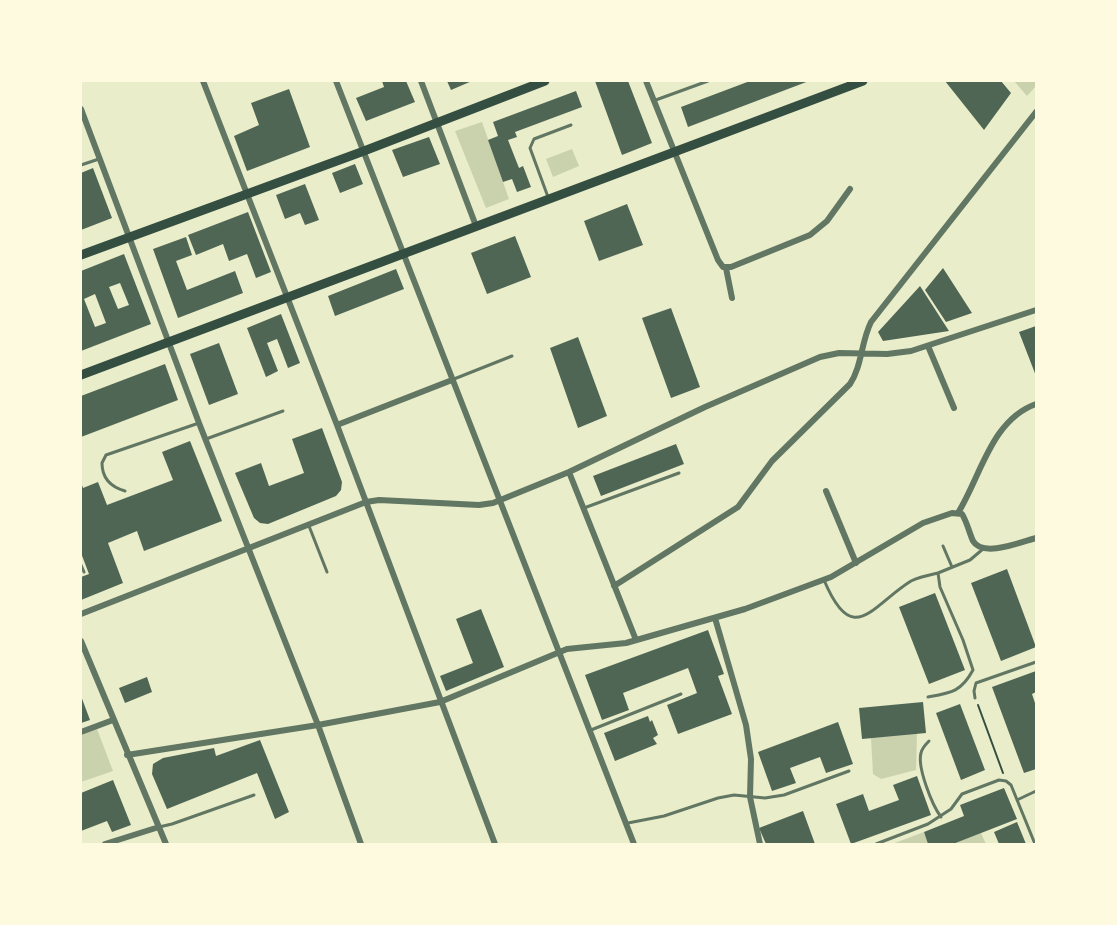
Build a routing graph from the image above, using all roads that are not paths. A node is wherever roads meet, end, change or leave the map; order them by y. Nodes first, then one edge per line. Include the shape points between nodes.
1 (203, 81) edge
2 (336, 81) edge
3 (421, 81) edge
4 (545, 81) edge
5 (645, 81) edge
6 (708, 81) edge
7 (863, 81) edge
8 (653, 101) junction
9 (81, 110) edge
10 (1036, 112) edge
11 (436, 123) junction
12 (571, 125) dead end
13 (364, 151) junction
14 (674, 152) junction
15 (99, 159) junction
16 (81, 165) edge
17 (850, 189) dead end
18 (247, 194) junction
19 (549, 199) junction
20 (476, 226) junction
21 (128, 238) junction
22 (403, 254) junction
23 (81, 255) edge
24 (726, 268) junction
25 (286, 298) junction
26 (732, 298) dead end
27 (1036, 310) edge
28 (168, 342) junction
29 (928, 346) junction
30 (861, 354) junction
31 (512, 356) dead end
32 (81, 375) edge
33 (452, 380) junction
34 (1036, 404) edge
35 (954, 408) dead end
36 (283, 411) dead end
37 (199, 423) junction
38 (337, 425) junction
39 (206, 439) junction
40 (570, 472) junction
41 (679, 473) dead end
42 (125, 491) dead end
43 (826, 491) dead end
44 (501, 500) junction
45 (366, 502) junction
46 (584, 508) junction
47 (958, 513) junction
48 (309, 524) junction
49 (1036, 538) edge
50 (943, 546) dead end
51 (248, 549) junction
52 (983, 549) junction
53 (856, 563) junction
54 (81, 565) edge
55 (952, 567) junction
56 (84, 572) dead end
57 (327, 572) dead end
58 (938, 573) junction
59 (824, 580) junction
60 (615, 586) junction
61 (81, 614) edge
62 (715, 618) junction
63 (636, 640) junction
64 (81, 641) edge
65 (558, 653) junction
66 (1036, 662) edge
67 (681, 694) dead end
68 (927, 697) dead end
69 (975, 698) road end
70 (440, 702) junction
71 (113, 720) junction
72 (318, 725) junction
73 (589, 731) junction
74 (81, 732) edge
75 (929, 741) dead end
76 (127, 755) junction
77 (849, 771) dead end
78 (1036, 791) edge
79 (254, 795) dead end
80 (750, 797) junction
81 (1017, 800) junction
82 (940, 817) junction
83 (626, 824) junction
84 (159, 827) junction
85 (105, 844) edge
86 (166, 844) edge
87 (361, 844) edge
88 (495, 844) edge
89 (634, 844) edge
90 (760, 844) edge
91 (876, 844) edge
92 (1035, 844) edge

1 - 18 street
2 - 13 street
3 - 11 street
4 - 11 main road
5 - 8 street
6 - 8 lane
7 - 14 main road
8 - 14 street
9 - 15 street
10 - 30 street via 871,322
11 - 13 main road
11 - 20 street
12 - 19 lane via 531,142
13 - 18 main road
13 - 22 street
14 - 19 main road
14 - 24 street via 718,260
15 - 16 lane
15 - 21 street
17 - 24 street via 827,221 810,235
18 - 21 main road
18 - 25 street
19 - 20 main road
20 - 22 main road
21 - 23 main road
21 - 28 street
22 - 25 main road
22 - 33 street
24 - 26 street
25 - 28 main road
25 - 38 street
27 - 29 street
28 - 32 main road
28 - 37 street
29 - 30 street via 898,353
29 - 35 street
30 - 40 street via 820,357
30 - 60 street via 850,384 772,461 738,507
31 - 33 lane
33 - 38 street
33 - 44 street
34 - 47 street via 1019,412 988,450
36 - 39 lane
37 - 39 street
37 - 42 lane via 106,455 102,463 106,478 114,488
38 - 45 street
39 - 51 street
40 - 44 street
40 - 46 street
41 - 46 lane
43 - 53 street
44 - 45 street via 479,505
44 - 65 street
45 - 48 street
45 - 70 street
46 - 60 street
47 - 52 street via 973,541
47 - 53 street via 923,523
48 - 51 street
48 - 57 lane
49 - 52 street
50 - 55 lane
51 - 61 street
51 - 72 street
52 - 55 lane
53 - 59 street
54 - 56 lane
55 - 58 lane
58 - 59 lane via 911,582 864,617 854,619 834,601
58 - 68 lane via 973,670 966,683 956,690
59 - 62 street
60 - 63 street
62 - 63 street
62 - 80 street via 746,725 751,759
63 - 65 street
64 - 71 street
65 - 70 street
65 - 73 street
66 - 69 lane via 976,682
67 - 73 lane
70 - 72 street
70 - 88 street
71 - 74 street
71 - 76 street
72 - 76 street
72 - 87 street
73 - 83 street
75 - 82 lane via 921,750 920,761
76 - 84 street
77 - 80 lane via 784,795
78 - 81 lane
79 - 84 lane
80 - 83 lane via 718,798
80 - 90 street
81 - 82 lane via 1011,785 999,780 962,794
81 - 92 lane
82 - 91 lane via 913,832
83 - 89 street
84 - 85 street
84 - 86 street

